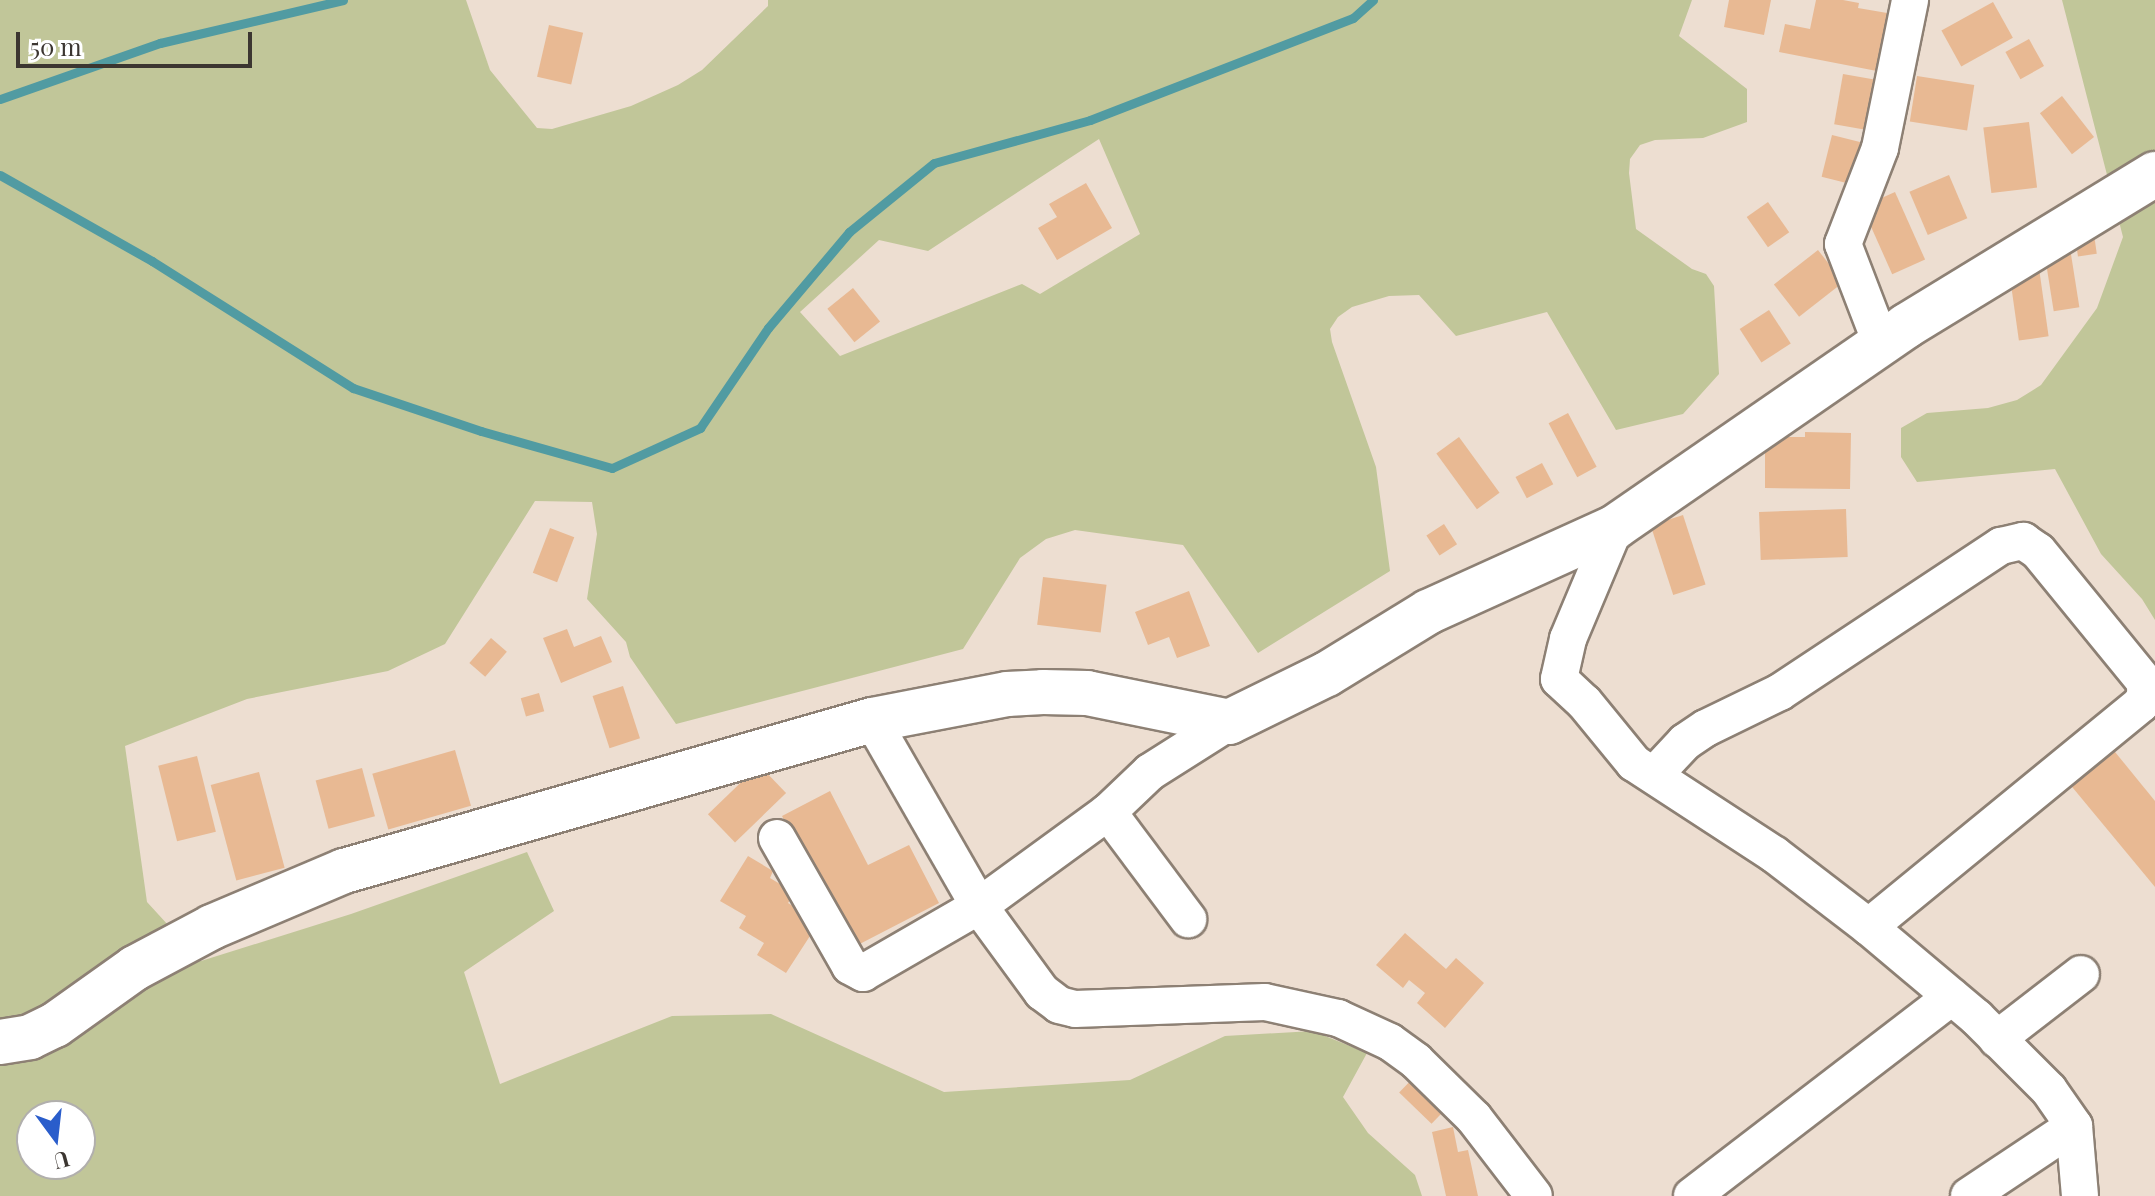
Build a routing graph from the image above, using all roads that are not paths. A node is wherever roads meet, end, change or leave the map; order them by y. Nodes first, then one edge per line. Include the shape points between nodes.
1 (1910, 0) edge
2 (2155, 174) edge
3 (1881, 343) junction
4 (1615, 527) junction
5 (872, 720) junction
6 (1229, 722) junction
7 (1655, 774) junction
8 (1108, 812) junction
9 (777, 838) dead end
10 (979, 906) junction
11 (1188, 919) dead end
12 (1869, 927) junction
13 (2081, 974) dead end
14 (1951, 997) junction
15 (1997, 1039) junction
16 (0, 1042) edge
17 (2074, 1126) junction
18 (1534, 1196) edge
19 (1692, 1196) edge
20 (1969, 1196) edge
21 (2080, 1196) edge

1 - 3 street via 1880,148 1843,244
2 - 3 street
3 - 4 street
4 - 6 street via 1428,612 1327,674
4 - 7 street via 1568,639 1559,679 1634,763
5 - 6 street via 1043,692 1087,693
5 - 10 street
5 - 16 street via 344,871 212,927 135,968 55,1025 30,1037
6 - 8 street via 1150,772
7 - 12 street
7 - 12 street via 1706,728 1780,692 2001,546 2023,541 2038,551 2144,681 2146,693 2141,704
8 - 10 street
8 - 11 street
9 - 10 street via 850,966 863,973
10 - 18 street via 1042,992 1059,1005 1075,1009 1265,1002 1366,1029 1416,1061 1443,1086
12 - 14 street
13 - 15 street
14 - 15 street
14 - 19 street
15 - 17 street via 2049,1090
17 - 20 street
17 - 21 street

